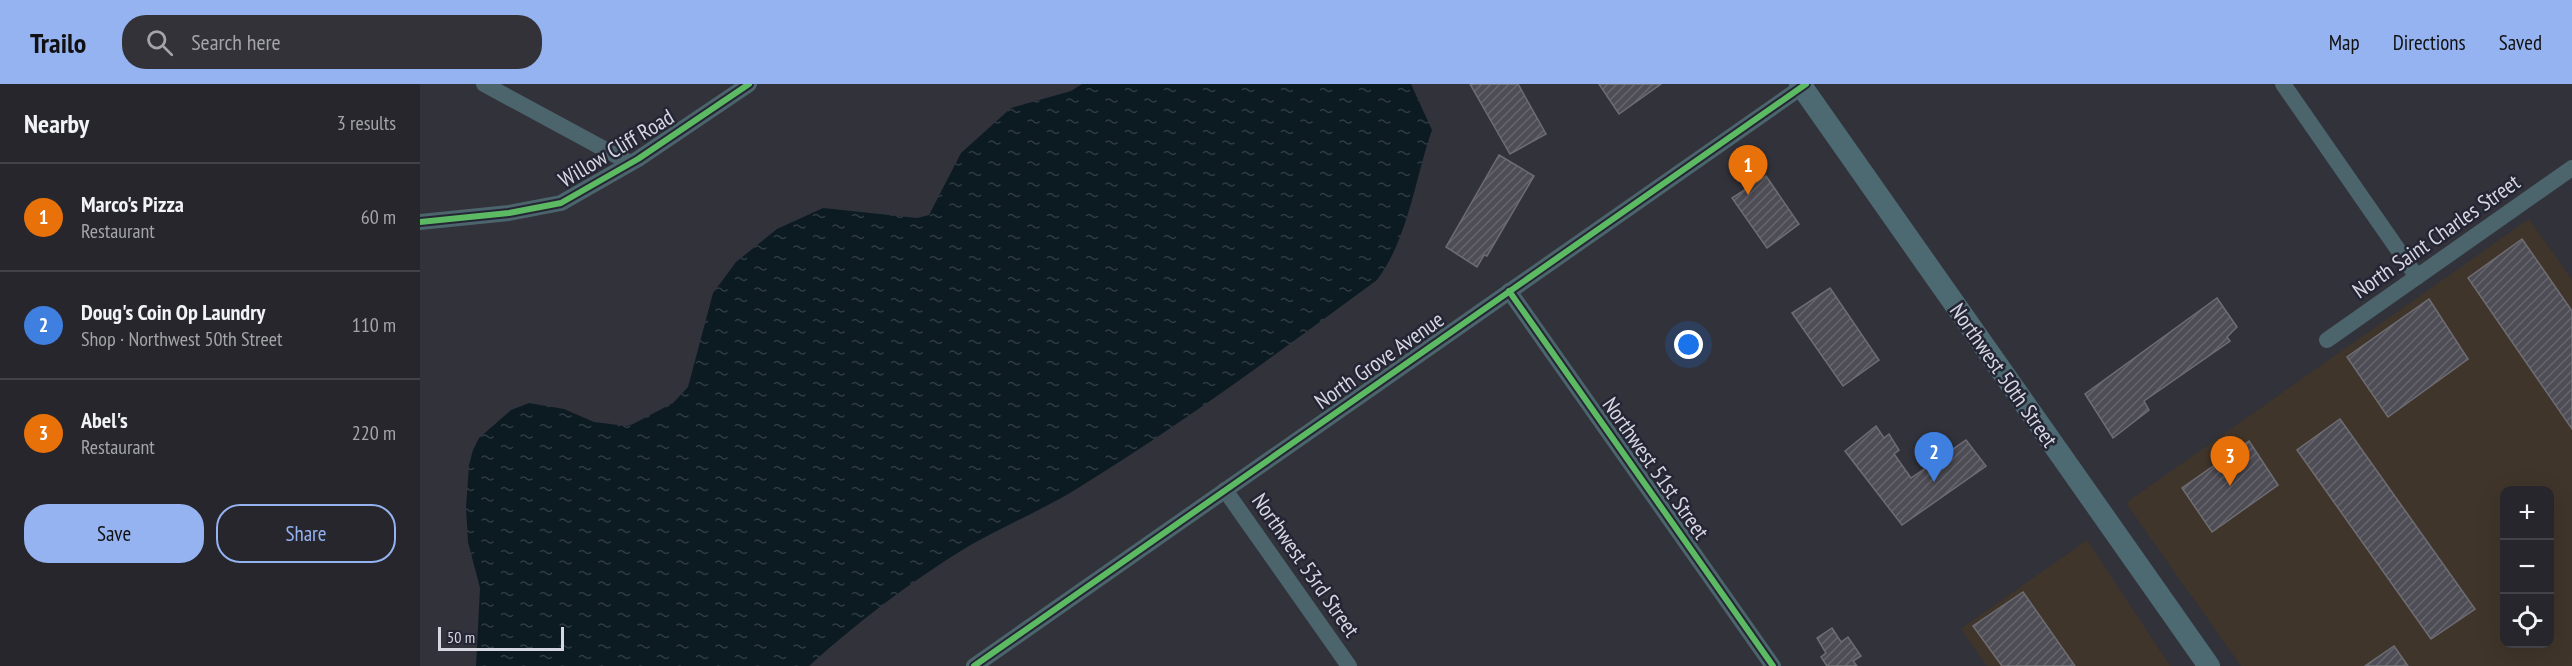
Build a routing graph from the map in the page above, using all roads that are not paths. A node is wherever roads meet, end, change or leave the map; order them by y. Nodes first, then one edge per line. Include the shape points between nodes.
1 (484, 84) edge
2 (749, 84) edge
3 (2283, 84) edge
4 (1803, 85) edge
5 (630, 163) junction
6 (2572, 168) edge
7 (420, 222) edge
8 (2417, 277) junction
9 (1509, 291) junction
10 (2327, 340) dead end
11 (1225, 490) junction
12 (974, 666) edge
13 (1349, 666) edge
14 (1773, 666) edge
15 (2208, 666) edge

1 - 5 street
2 - 5 street, Willow Cliff Road
3 - 8 street
4 - 9 street, North Grove Avenue
4 - 15 main road, Northwest 50th Street
5 - 7 street, Willow Cliff Road via 561,203
6 - 8 street, North Saint Charles Street
8 - 10 street, North Saint Charles Street
9 - 11 street, North Grove Avenue
9 - 14 street, Northwest 51st Street
11 - 12 street, North Grove Avenue
11 - 13 street, Northwest 53rd Street

